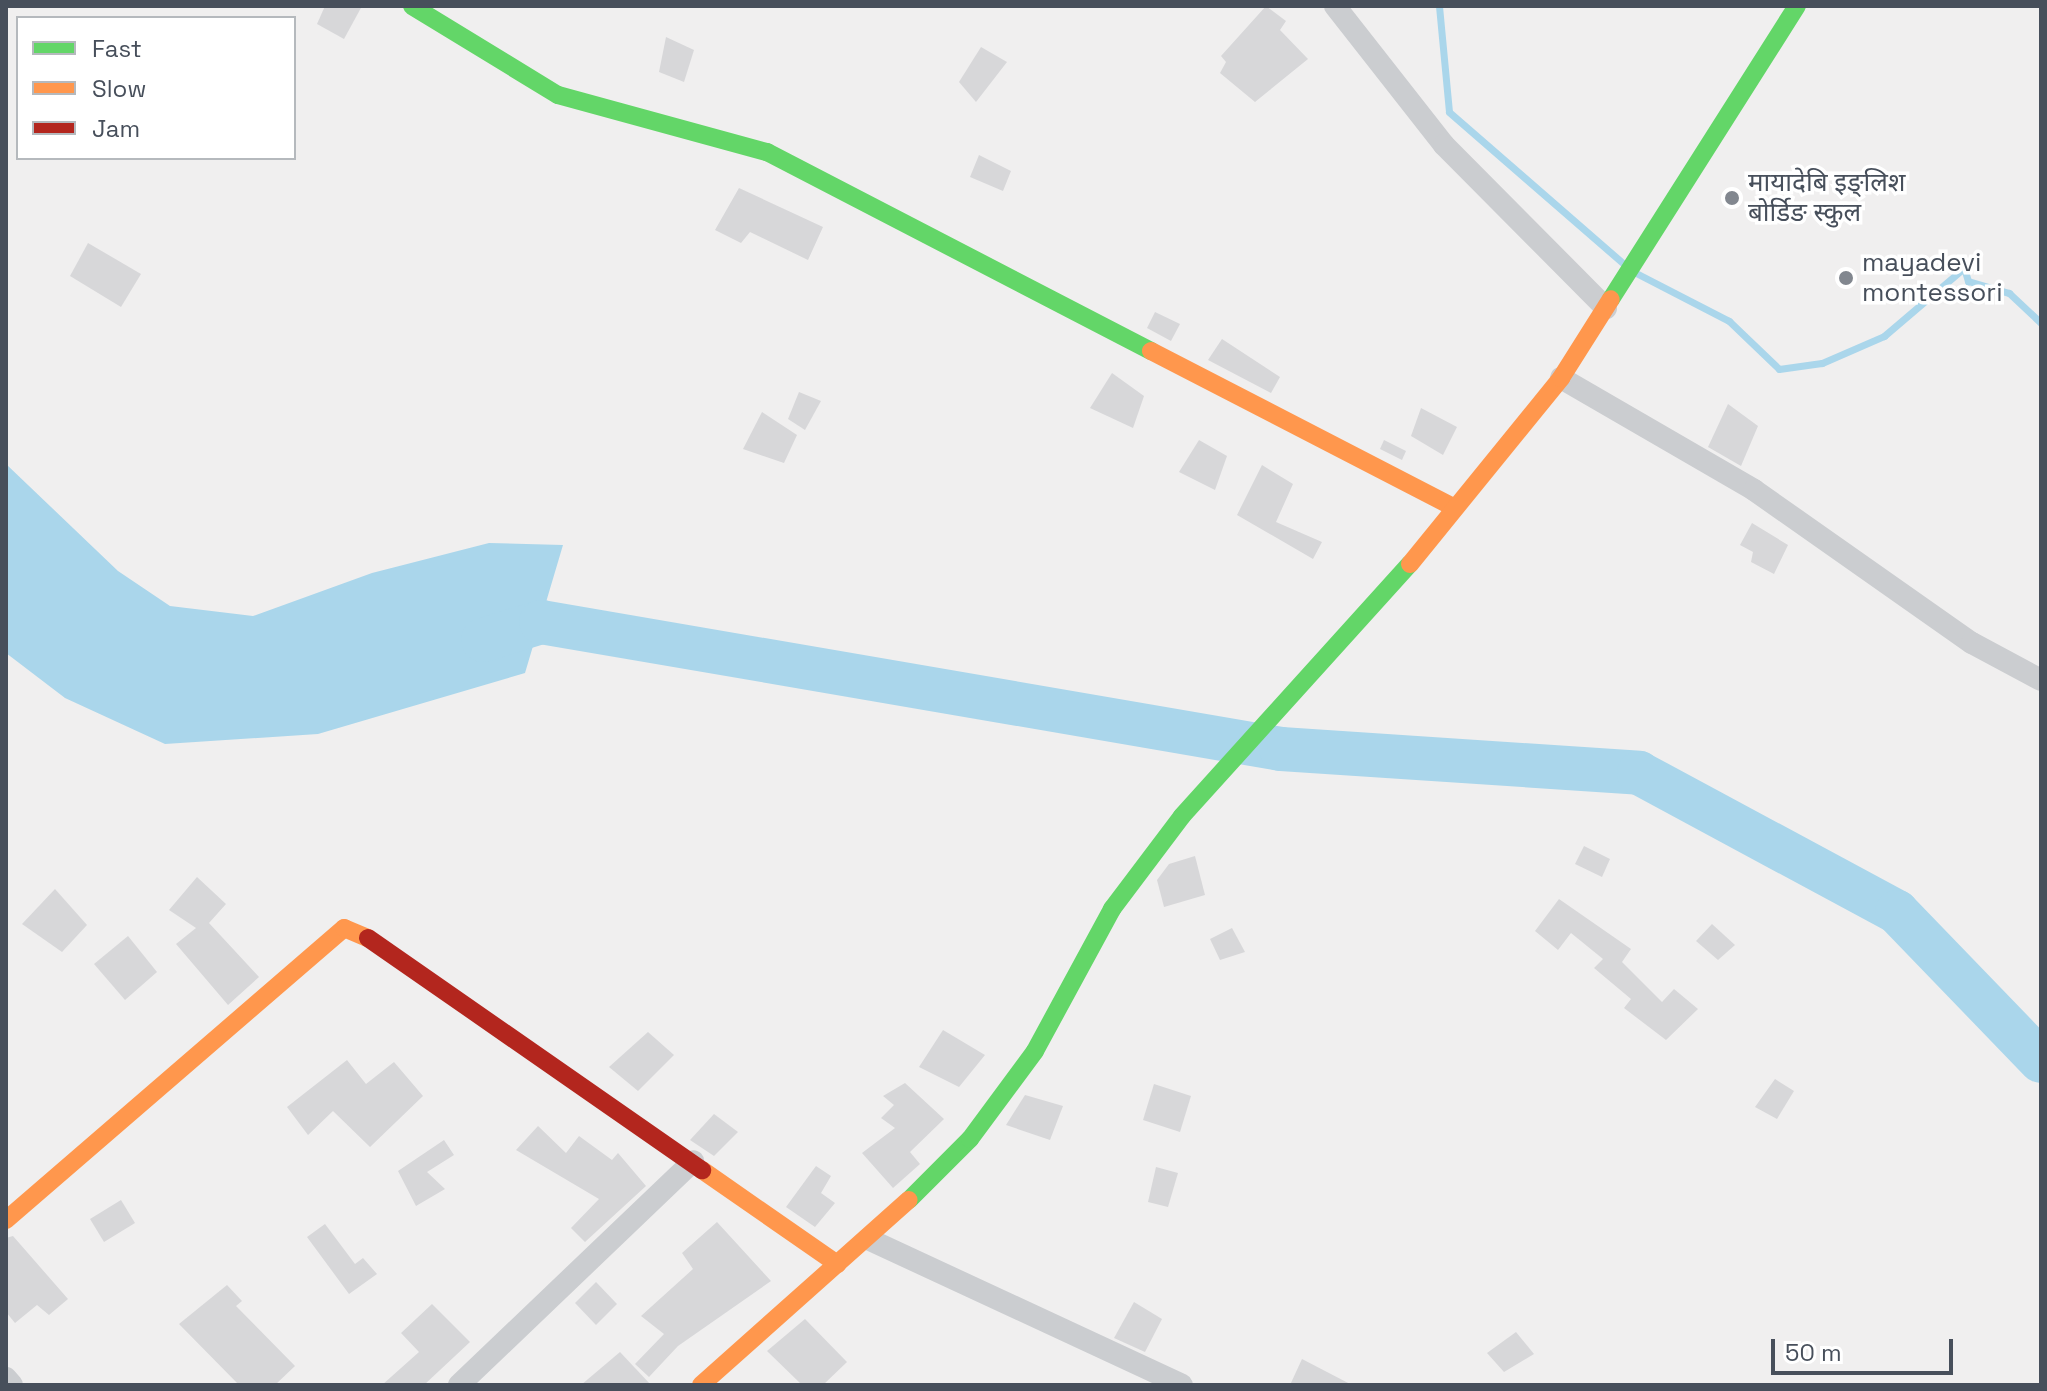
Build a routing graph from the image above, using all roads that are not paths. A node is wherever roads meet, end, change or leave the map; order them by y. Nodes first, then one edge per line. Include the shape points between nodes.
1 (412, 6) edge
2 (1335, 6) edge
3 (1797, 6) edge
4 (1606, 308) junction
5 (1561, 378) junction
6 (1453, 507) junction
7 (2041, 680) edge
8 (693, 1161) junction
9 (6, 1220) edge
10 (868, 1239) junction
11 (837, 1264) junction
12 (6, 1378) edge
13 (12, 1385) edge
14 (459, 1385) edge
15 (701, 1385) edge
16 (1182, 1385) edge

1 - 6 street via 558,95 767,152
2 - 4 street via 1444,145
3 - 4 street
4 - 5 street
5 - 6 street
5 - 7 street via 1754,490 1972,643
6 - 10 street via 1376,606 1199,795 1112,909 1035,1051 980,1126
8 - 9 street via 364,935 344,928
8 - 11 street
8 - 14 street
10 - 11 street
10 - 16 street
11 - 15 street
12 - 13 street

